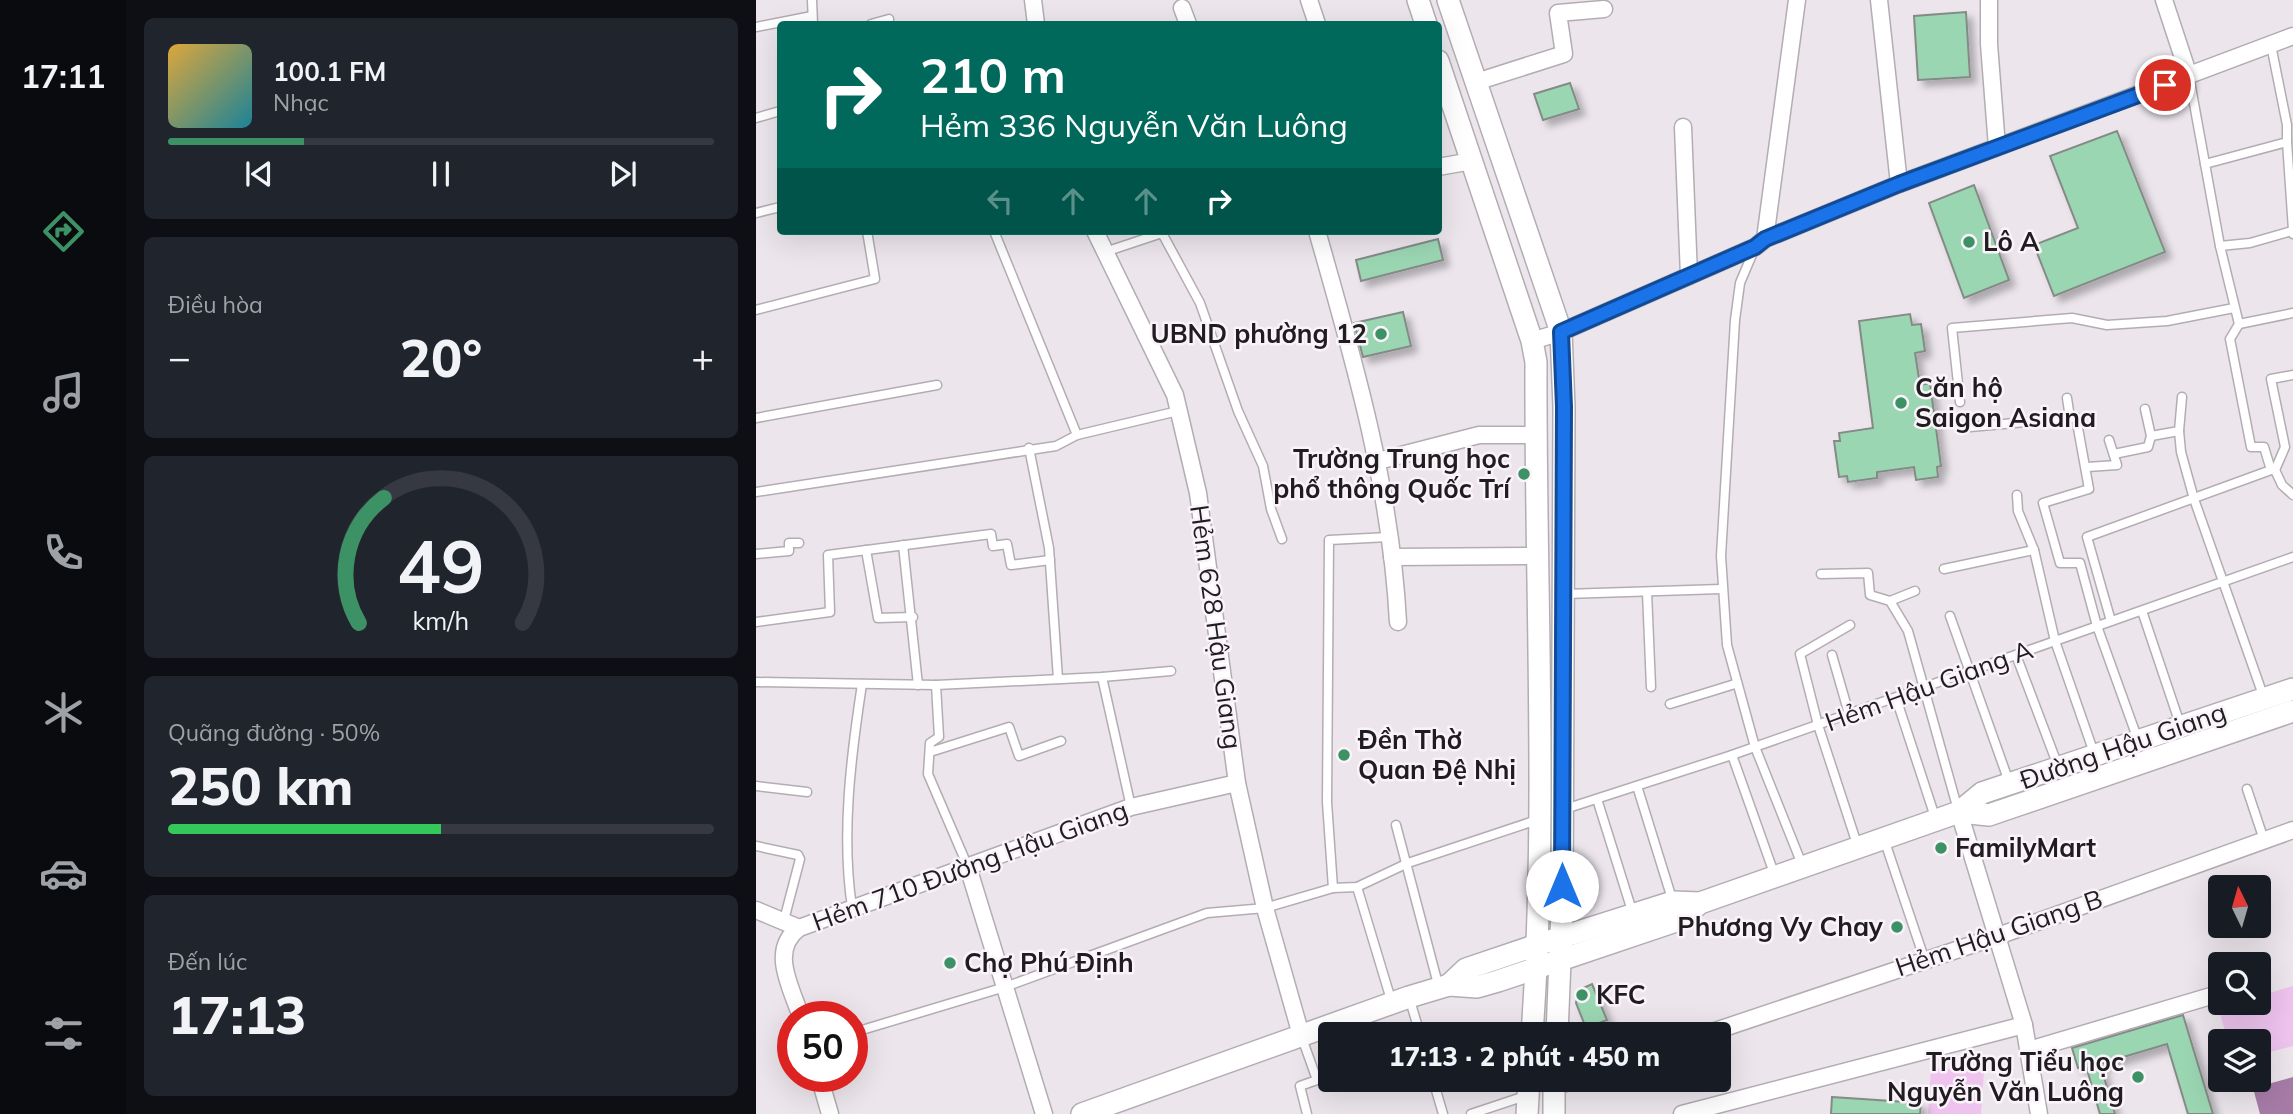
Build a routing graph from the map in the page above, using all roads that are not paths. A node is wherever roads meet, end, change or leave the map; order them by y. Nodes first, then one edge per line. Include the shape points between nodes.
1 (812, 0) edge
2 (1033, 0) edge
3 (1309, 0) edge
4 (1418, 0) edge
5 (1797, 0) edge
6 (1879, 0) edge
7 (1989, 0) edge
8 (2164, 0) edge
9 (1450, 7) edge
10 (1182, 8) dead end
11 (1604, 9) dead end
12 (889, 19) dead end
13 (813, 20) edge
14 (882, 21) edge
15 (1036, 21) edge
16 (1187, 21) edge
17 (1316, 21) edge
18 (1422, 21) edge
19 (1427, 21) edge
20 (777, 24) edge
21 (756, 27) edge
22 (2293, 36) edge
23 (2271, 45) junction
24 (1442, 73) edge
25 (2189, 76) junction
26 (1476, 82) junction
27 (777, 112) edge
28 (756, 118) edge
29 (2290, 124) edge
30 (1683, 127) dead end
31 (2287, 142) junction
32 (1997, 147) junction
33 (1472, 161) junction
34 (2205, 164) junction
35 (1442, 166) edge
36 (1899, 184) junction
37 (777, 208) edge
38 (756, 213) edge
39 (2293, 232) edge
40 (868, 235) edge
41 (996, 235) edge
42 (1097, 235) edge
43 (1156, 235) edge
44 (1163, 235) edge
45 (1318, 235) edge
46 (1760, 243) junction
47 (2220, 246) junction
48 (1105, 252) junction
49 (1689, 276) junction
50 (2235, 308) junction
51 (756, 310) edge
52 (2293, 313) edge
53 (2239, 324) junction
54 (1561, 332) junction
55 (1532, 341) junction
56 (2293, 375) edge
57 (937, 385) dead end
58 (2182, 397) dead end
59 (2067, 398) dead end
60 (1960, 402) dead end
61 (2145, 409) dead end
62 (1178, 411) junction
63 (756, 418) edge
64 (2070, 418) junction
65 (1970, 427) dead end
66 (2179, 431) junction
67 (1077, 435) junction
68 (1536, 435) junction
69 (2151, 436) junction
70 (2109, 440) dead end
71 (2289, 446) edge
72 (1029, 449) junction
73 (2114, 454) junction
74 (1378, 461) junction
75 (2087, 467) junction
76 (2273, 470) junction
77 (756, 492) edge
78 (2017, 495) dead end
79 (2293, 495) edge
80 (2194, 499) junction
81 (1389, 537) junction
82 (1282, 539) dead end
83 (799, 543) dead end
84 (904, 545) junction
85 (866, 550) junction
86 (2034, 550) junction
87 (756, 554) edge
88 (1536, 556) junction
89 (1392, 557) junction
90 (2293, 557) edge
91 (1050, 560) junction
92 (1944, 569) dead end
93 (1821, 575) dead end
94 (2223, 582) junction
95 (1721, 589) junction
96 (1915, 591) dead end
97 (1647, 592) junction
98 (1562, 594) junction
99 (1890, 601) junction
100 (2142, 611) junction
101 (1950, 616) dead end
102 (913, 617) junction
103 (2111, 621) junction
104 (756, 622) edge
105 (1398, 622) dead end
106 (1850, 625) dead end
107 (2097, 626) junction
108 (2055, 641) junction
109 (1832, 655) dead end
110 (2016, 655) junction
111 (1171, 671) dead end
112 (1969, 671) junction
113 (1102, 677) junction
114 (1058, 679) junction
115 (756, 682) edge
116 (862, 684) junction
117 (1735, 684) junction
118 (918, 685) junction
119 (936, 685) junction
120 (1651, 687) dead end
121 (1922, 688) junction
122 (2293, 689) edge
123 (1896, 698) junction
124 (2264, 699) junction
125 (1670, 704) dead end
126 (2293, 711) edge
127 (1849, 713) junction
128 (1818, 726) junction
129 (2181, 727) junction
130 (1061, 741) dead end
131 (2138, 741) junction
132 (1755, 747) junction
133 (930, 752) junction
134 (1732, 755) junction
135 (2095, 756) junction
136 (2059, 768) junction
137 (1237, 783) junction
138 (2010, 785) junction
139 (756, 786) edge
140 (1637, 786) junction
141 (2247, 789) dead end
142 (807, 792) dead end
143 (1597, 799) junction
144 (1131, 807) junction
145 (1563, 810) junction
146 (1959, 812) junction
147 (1540, 819) junction
148 (1936, 820) junction
149 (1395, 825) dead end
150 (2293, 830) edge
151 (1884, 838) junction
152 (2264, 841) junction
153 (756, 846) edge
154 (1858, 848) junction
155 (1408, 863) junction
156 (968, 867) junction
157 (1803, 867) junction
158 (1775, 876) junction
159 (1357, 887) junction
160 (1333, 888) junction
161 (1673, 902) junction
162 (1700, 903) junction
163 (852, 907) junction
164 (1265, 908) junction
165 (756, 910) edge
166 (1633, 914) junction
167 (784, 920) junction
168 (799, 928) junction
169 (1997, 936) junction
170 (1537, 945) junction
171 (1561, 948) junction
172 (1924, 958) junction
173 (1537, 968) junction
174 (1005, 986) junction
175 (1444, 986) junction
176 (2208, 997) edge
177 (1401, 1000) junction
178 (796, 1001) edge
179 (1413, 1022) edge
180 (1533, 1022) edge
181 (1558, 1022) edge
182 (1731, 1025) edge
183 (2024, 1025) junction
184 (868, 1028) edge
185 (1301, 1035) junction
186 (2029, 1050) junction
187 (824, 1092) edge
188 (1437, 1092) edge
189 (1559, 1092) edge
190 (1528, 1096) edge
191 (1116, 1109) edge
192 (830, 1114) edge
193 (1044, 1114) edge
194 (1082, 1114) edge
195 (1307, 1114) edge
196 (1443, 1114) edge
197 (1471, 1114) edge
198 (1554, 1114) edge
199 (1682, 1114) edge
200 (2039, 1114) edge

1 - 13 lane
2 - 15 street
3 - 17 street
4 - 18 main road
5 - 46 street
6 - 36 street
7 - 32 street
8 - 25 street
9 - 19 street
9 - 26 main road
10 - 16 street
11 - 26 street via 1558,13 1564,54
12 - 14 lane
20 - 21 lane
22 - 23 street
23 - 25 street
23 - 29 lane
24 - 33 main road
25 - 32 street
25 - 34 lane
26 - 54 main road
27 - 28 lane
29 - 31 lane
30 - 49 street
31 - 34 lane
31 - 39 lane
32 - 36 street
33 - 35 street
33 - 55 main road
34 - 47 lane
36 - 46 street
37 - 38 lane
39 - 47 lane
40 - 51 lane via 875,279
41 - 67 lane
42 - 48 street, Hẻm 628 Hậu Giang
43 - 48 lane
44 - 82 lane via 1200,303 1263,466 1270,509
45 - 74 street
46 - 49 street
46 - 95 lane via 1740,283 1735,320
47 - 50 lane
48 - 62 street, Hẻm 628 Hậu Giang via 1175,395
49 - 54 street
50 - 53 lane
50 - 60 lane via 2167,321 2107,325 2073,318 1952,328
52 - 53 lane
53 - 76 lane via 2230,339 2251,447 2264,447
54 - 55 street
54 - 98 main road
55 - 68 main road
56 - 71 lane via 2271,379
57 - 63 lane
58 - 66 lane
59 - 64 lane
61 - 69 lane
62 - 67 lane
62 - 137 street, Hẻm 628 Hậu Giang via 1198,493
64 - 65 lane
64 - 75 lane via 2076,417
66 - 69 lane
66 - 80 lane
67 - 72 lane via 1056,446
68 - 74 street via 1479,435
68 - 88 main road
69 - 73 lane via 2148,447
70 - 73 lane
71 - 76 lane
72 - 77 lane
72 - 91 lane
73 - 75 lane via 2117,465
74 - 81 street
75 - 107 lane via 2089,489 2043,503 2060,564 2080,563
76 - 79 lane
76 - 80 lane
78 - 86 lane via 2018,511
80 - 94 lane
80 - 103 lane via 2087,537
81 - 89 street
81 - 160 lane via 1329,540 1327,802
83 - 87 lane via 789,543 789,551
84 - 85 lane
84 - 91 lane via 991,534 993,545 1007,544 1011,565
84 - 102 lane
85 - 102 lane via 878,618
85 - 104 lane via 828,555 830,612
86 - 92 lane
86 - 108 lane
88 - 89 street
88 - 147 main road
89 - 105 street
90 - 94 lane, Hẻm Hậu Giang A
91 - 114 lane
93 - 99 lane via 1868,573 1870,595
94 - 100 lane, Hẻm Hậu Giang A
94 - 124 lane
95 - 97 lane
95 - 117 lane
96 - 99 lane
97 - 98 lane
97 - 120 lane
98 - 145 main road
99 - 121 lane via 1908,631
100 - 103 lane, Hẻm Hậu Giang A
100 - 129 lane
101 - 112 lane
102 - 118 lane
103 - 107 lane, Hẻm Hậu Giang A
106 - 128 lane via 1800,654
107 - 108 lane, Hẻm Hậu Giang A
107 - 131 lane
108 - 110 lane, Hẻm Hậu Giang A
108 - 135 lane
109 - 127 lane
110 - 112 lane, Hẻm Hậu Giang A
110 - 136 lane
111 - 113 lane
112 - 121 lane, Hẻm Hậu Giang A
112 - 138 lane
113 - 114 lane
113 - 144 lane
114 - 119 lane
115 - 116 lane
116 - 118 lane
116 - 163 lane via 846,869
117 - 125 lane
117 - 132 lane
118 - 119 lane
119 - 133 lane via 939,737 930,743
121 - 123 lane, Hẻm Hậu Giang A
121 - 146 lane
122 - 124 main road, Đường Hậu Giang
123 - 127 lane, Hẻm Hậu Giang A
123 - 148 lane
124 - 129 main road, Đường Hậu Giang
126 - 146 main road, Đường Hậu Giang via 1989,815
127 - 128 lane, Hẻm Hậu Giang A
128 - 132 lane, Hẻm Hậu Giang A
128 - 154 lane
129 - 131 main road, Đường Hậu Giang
130 - 133 lane via 1019,756 1009,727
131 - 135 main road, Đường Hậu Giang
132 - 134 lane, Hẻm Hậu Giang A
132 - 157 lane
133 - 156 lane via 928,774
134 - 140 lane, Hẻm Hậu Giang A
134 - 158 lane
135 - 136 main road, Đường Hậu Giang
136 - 138 main road, Đường Hậu Giang
137 - 144 street, Hẻm 710 Đường Hậu Giang
137 - 164 street, Hẻm 628 Hậu Giang
138 - 146 main road, Đường Hậu Giang via 1982,793
139 - 142 lane
140 - 143 lane, Hẻm Hậu Giang A
140 - 161 lane
141 - 152 lane
143 - 145 lane, Hẻm Hậu Giang A
143 - 166 lane
144 - 156 street, Hẻm 710 Đường Hậu Giang
145 - 171 main road
146 - 148 main road, Đường Hậu Giang
146 - 169 street
147 - 155 lane
147 - 170 main road
148 - 151 main road, Đường Hậu Giang
149 - 155 lane
150 - 152 street, Hẻm Hậu Giang B
151 - 154 main road, Đường Hậu Giang
151 - 172 lane
152 - 169 street, Hẻm Hậu Giang B
153 - 167 lane via 800,859
154 - 157 main road, Đường Hậu Giang
155 - 159 lane
155 - 175 lane
156 - 163 street, Hẻm 710 Đường Hậu Giang
156 - 174 street
157 - 158 main road, Đường Hậu Giang
158 - 162 main road, Đường Hậu Giang
159 - 160 lane
159 - 177 lane
160 - 164 lane
161 - 162 main road, Đường Hậu Giang
161 - 166 main road, Đường Hậu Giang
162 - 171 main road, Đường Hậu Giang via 1679,920
163 - 168 street, Hẻm 710 Đường Hậu Giang
164 - 174 lane via 1207,913
164 - 185 street, Hẻm 628 Hậu Giang
165 - 167 street
166 - 171 main road, Đường Hậu Giang
167 - 168 street
168 - 178 street, Hẻm 710 Đường Hậu Giang via 786,941 782,960
169 - 172 street, Hẻm Hậu Giang B
169 - 183 street
170 - 171 main road, Đường Hậu Giang
170 - 173 main road
170 - 175 main road, Đường Hậu Giang via 1466,970
171 - 173 main road, Đường Hậu Giang
171 - 181 main road
172 - 182 street, Hẻm Hậu Giang B
173 - 175 main road, Đường Hậu Giang via 1477,987
173 - 180 main road
174 - 184 lane
174 - 193 street
175 - 177 main road, Đường Hậu Giang
176 - 186 street
177 - 179 lane
177 - 185 main road, Đường Hậu Giang
183 - 186 street
183 - 199 street
185 - 191 main road, Đường Hậu Giang
185 - 195 lane via 1317,1080 1300,1086
186 - 200 street
187 - 192 street
188 - 196 lane
189 - 198 main road
190 - 197 lane
191 - 194 main road, Đường Hậu Giang

